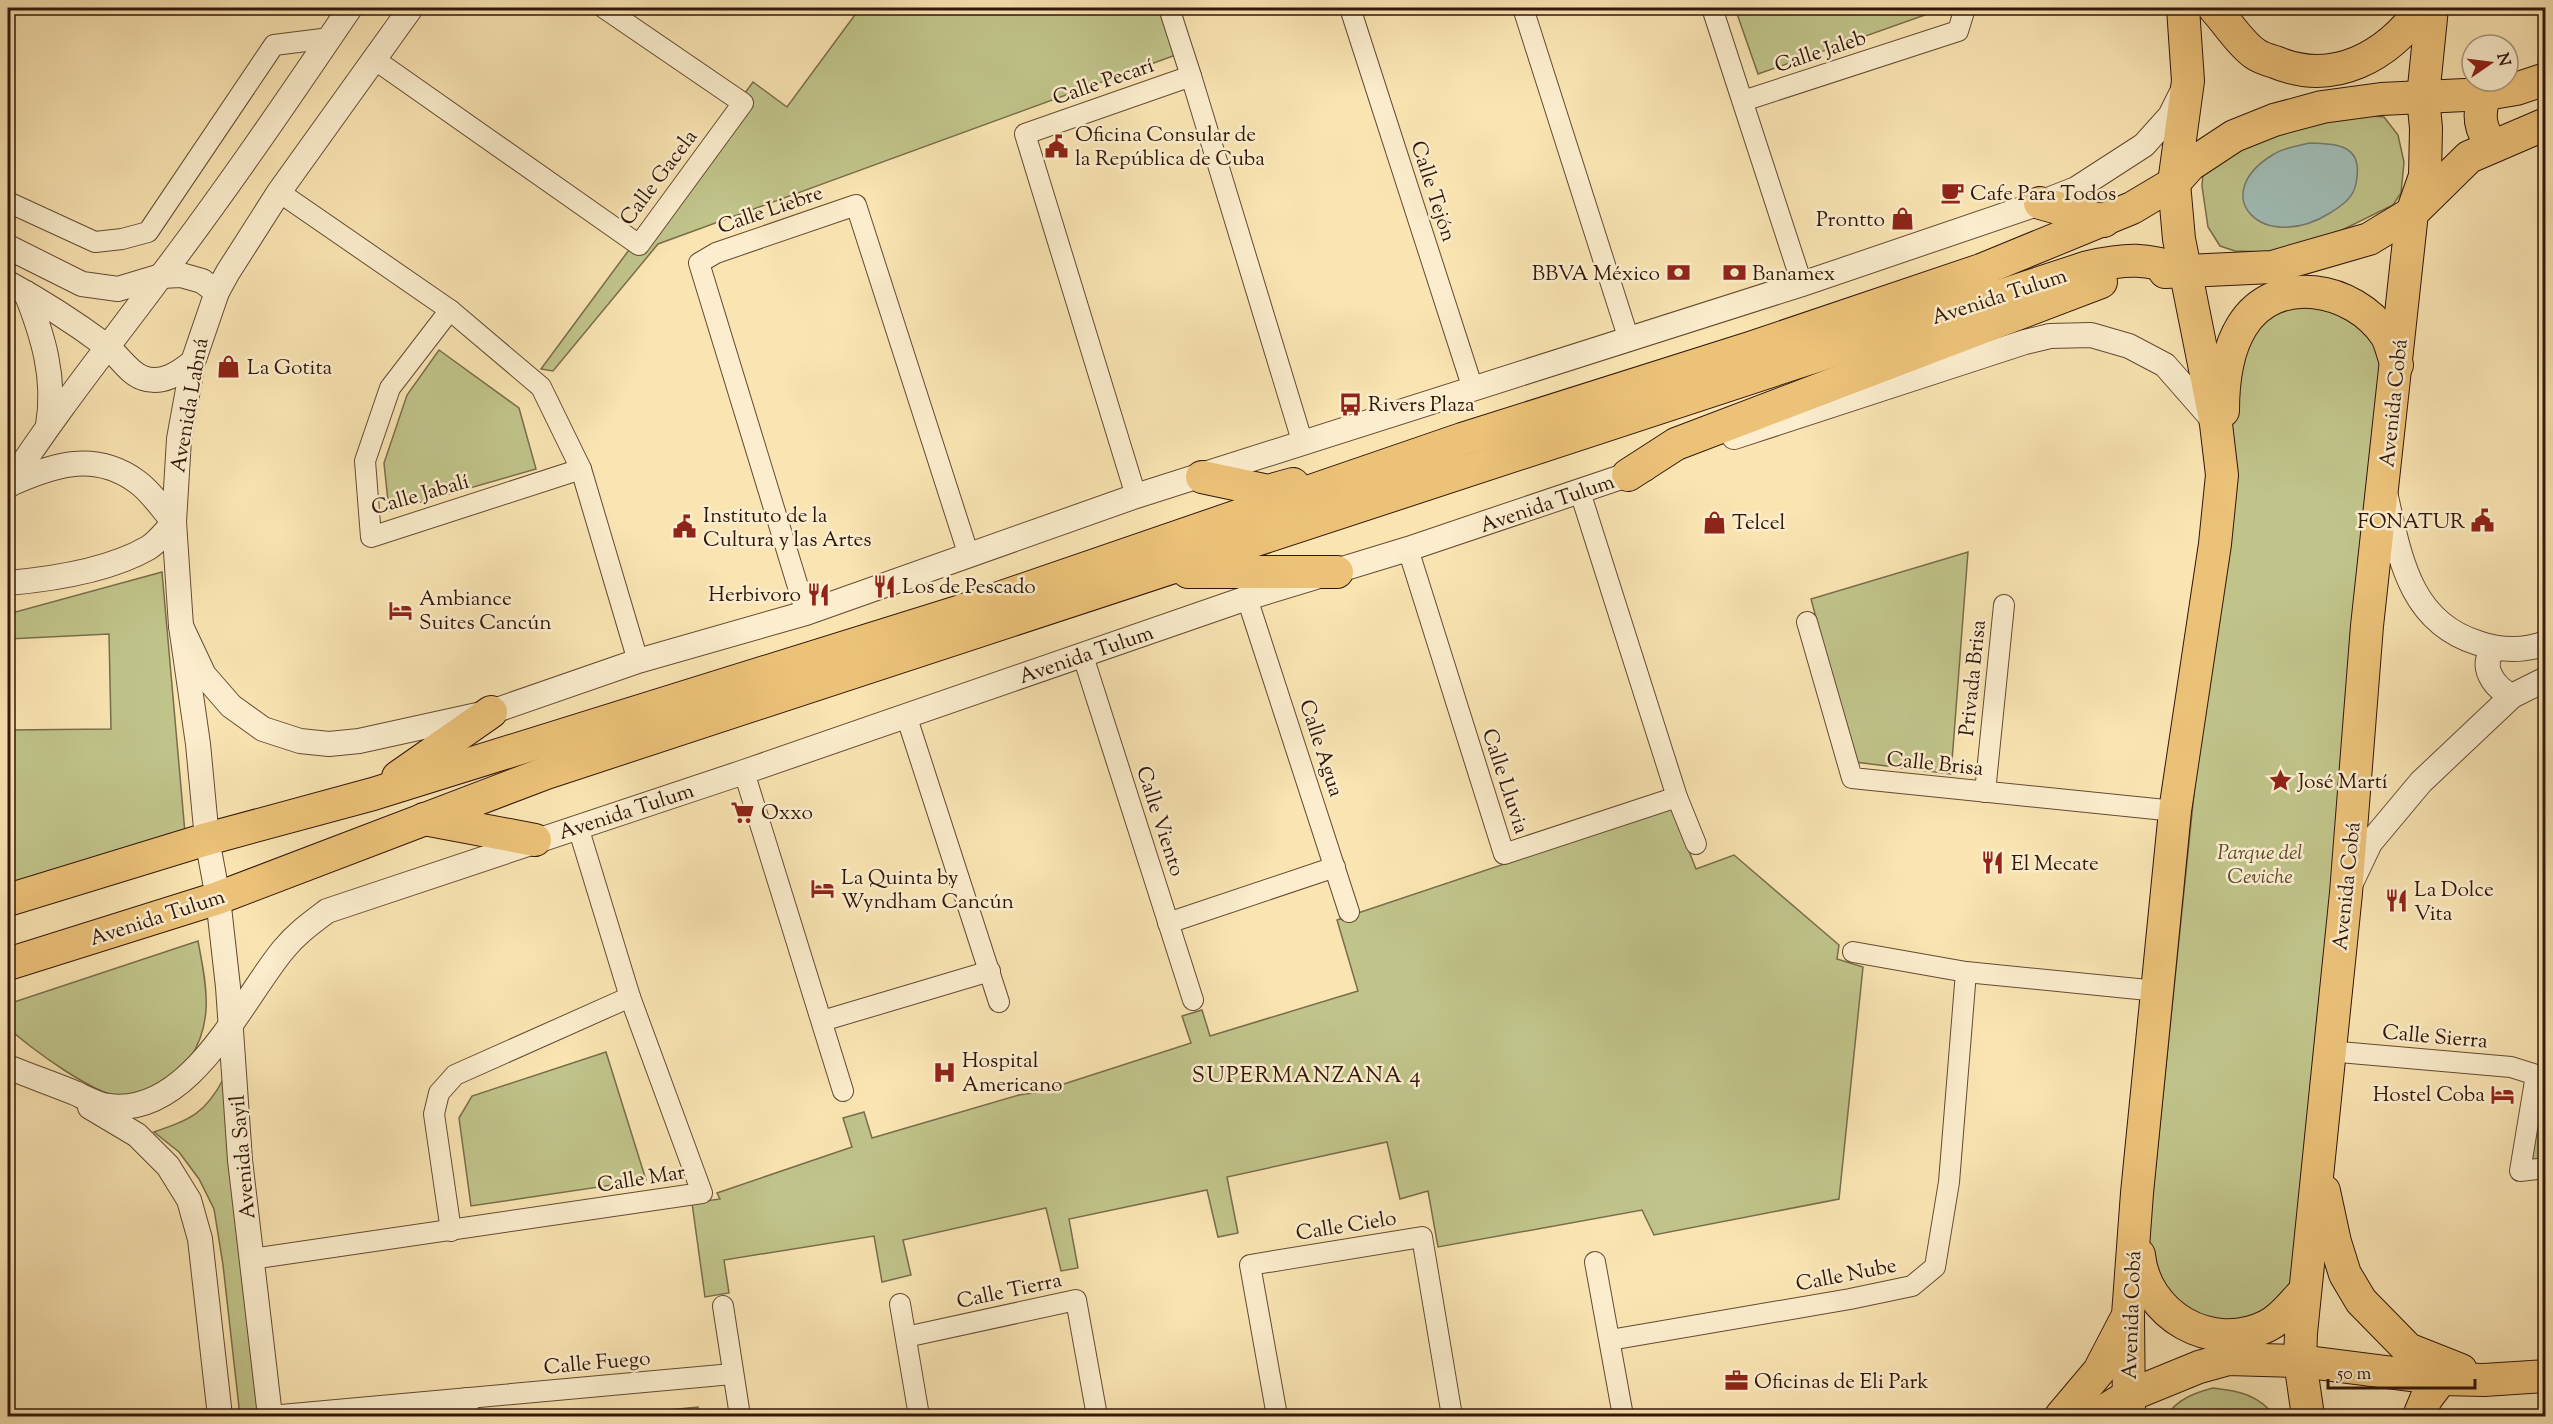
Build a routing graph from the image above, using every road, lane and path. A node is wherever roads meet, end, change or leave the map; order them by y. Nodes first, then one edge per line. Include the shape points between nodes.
1 (349, 8) edge
2 (411, 8) edge
3 (604, 8) edge
4 (1169, 8) edge
5 (1350, 8) edge
6 (1523, 8) edge
7 (1712, 8) edge
8 (1965, 8) edge
9 (2182, 8) edge
10 (2214, 8) edge
11 (2422, 8) edge
12 (2432, 8) edge
13 (330, 38) junction
14 (374, 59) junction
15 (1191, 76) junction
16 (2546, 79) edge
17 (2188, 81) junction
18 (2486, 94) junction
19 (2423, 97) junction
20 (1743, 101) junction
21 (2546, 124) edge
22 (2494, 146) junction
23 (2174, 183) junction
24 (279, 192) junction
25 (8, 202) edge
26 (2040, 203) junction
27 (2412, 213) junction
28 (2104, 221) junction
29 (8, 247) edge
30 (2185, 271) junction
31 (161, 276) junction
32 (1802, 284) junction
33 (17, 288) edge
34 (217, 292) junction
35 (450, 309) junction
36 (1629, 340) junction
37 (106, 346) junction
38 (193, 362) junction
39 (2397, 367) junction
40 (1473, 389) junction
41 (2216, 424) junction
42 (47, 426) junction
43 (1462, 439) junction
44 (1303, 444) junction
45 (581, 469) junction
46 (1628, 475) junction
47 (2222, 475) junction
48 (1202, 477) junction
49 (136, 481) junction
50 (8, 485) edge
51 (2383, 485) junction
52 (1580, 492) junction
53 (1136, 496) junction
54 (174, 522) junction
55 (1408, 549) junction
56 (142, 551) junction
57 (969, 556) junction
58 (1160, 572) junction
59 (1337, 572) junction
60 (10, 581) edge
61 (1247, 598) junction
62 (2004, 604) dead end
63 (806, 613) junction
64 (1807, 622) dead end
65 (181, 626) junction
66 (2546, 643) edge
67 (2495, 649) junction
68 (1083, 656) junction
69 (638, 661) junction
70 (2546, 679) edge
71 (2512, 696) junction
72 (491, 712) junction
73 (906, 715) junction
74 (744, 772) junction
75 (1985, 792) junction
76 (373, 794) junction
77 (1677, 797) junction
78 (2175, 811) junction
79 (424, 819) junction
80 (578, 827) junction
81 (207, 839) junction
82 (535, 840) junction
83 (1696, 844) dead end
84 (1335, 867) junction
85 (2346, 893) junction
86 (218, 898) junction
87 (8, 900) edge
88 (1349, 912) dead end
89 (1168, 923) junction
90 (1853, 952) dead end
91 (8, 964) edge
92 (990, 971) junction
93 (1966, 972) junction
94 (2158, 991) junction
95 (630, 997) junction
96 (1193, 1000) dead end
97 (999, 1002) dead end
98 (822, 1021) junction
99 (231, 1026) junction
100 (8, 1049) edge
101 (2328, 1051) junction
102 (8, 1067) edge
103 (2541, 1077) edge
104 (55, 1085) junction
105 (843, 1090) dead end
106 (2318, 1161) junction
107 (2546, 1168) edge
108 (2136, 1216) junction
109 (451, 1231) junction
110 (251, 1259) junction
111 (1595, 1262) dead end
112 (2304, 1292) junction
113 (900, 1304) dead end
114 (723, 1306) dead end
115 (2128, 1315) junction
116 (906, 1337) junction
117 (1610, 1340) junction
118 (2253, 1359) junction
119 (2300, 1361) junction
120 (732, 1374) junction
121 (2546, 1376) edge
122 (2441, 1379) junction
123 (2484, 1380) junction
124 (467, 1407) edge
125 (2135, 1410) edge
126 (2308, 1414) edge
127 (220, 1416) edge
128 (270, 1416) edge
129 (740, 1416) edge
130 (919, 1416) edge
131 (1097, 1416) edge
132 (1277, 1416) edge
133 (1452, 1416) edge
134 (1623, 1416) edge
135 (2061, 1416) edge
136 (2096, 1416) edge
137 (2419, 1416) edge

1 - 13 street
2 - 14 street, Avenida Labná
3 - 14 street, Calle Gacela via 743,103 639,245
4 - 15 street
5 - 40 street, Calle Tejón
6 - 36 street
7 - 20 street
8 - 20 street, Calle Jaleb via 1958,31
9 - 17 main road, Avenida Cobá
10 - 11 main road via 2254,54 2292,70 2312,72 2347,67 2382,51
12 - 19 main road
13 - 25 street via 274,45 147,232 95,242
13 - 31 street
14 - 24 street, Avenida Labná
15 - 44 street
15 - 53 street, Calle Pecarí via 1025,134
16 - 18 main road
17 - 23 main road, Avenida Cobá
17 - 26 street via 2170,116 2144,145 2076,189
18 - 19 main road
18 - 22 main road via 2480,122 2487,140
19 - 23 main road, Avenida Tulum via 2322,107 2274,120 2234,136 2190,165
19 - 27 main road, Avenida Cobá via 2425,176
20 - 32 street
21 - 22 main road
22 - 27 main road via 2469,157
23 - 28 main road, Avenida Tulum
23 - 30 main road, Avenida Cobá
24 - 34 street, Avenida Labná
24 - 35 street
26 - 28 main road
26 - 32 street
27 - 30 main road via 2369,239 2272,267
27 - 39 main road, Avenida Cobá
28 - 43 main road, Avenida Tulum via 1982,270
29 - 31 street via 82,284 118,289
30 - 41 main road, Avenida Cobá
30 - 46 main road via 2141,273 2108,280 1676,444
30 - 58 main road, Avenida Tulum via 2134,259 2088,267
31 - 34 street via 192,276
31 - 37 street
32 - 36 street
33 - 37 street
33 - 42 street via 46,349 51,392
34 - 38 street, Avenida Labná
35 - 45 street via 541,387
35 - 45 street, Calle Jabalí via 390,388 365,461 371,537
36 - 40 street
37 - 38 street via 134,373 151,380 176,375
37 - 42 street
38 - 54 street, Avenida Labná via 179,439
39 - 47 main road via 2387,336 2365,312 2339,296 2310,291 2278,294 2259,306 2241,327 2223,382
39 - 51 main road, Avenida Cobá
40 - 44 street
41 - 46 street, Avenida Tulum via 2189,390 2156,360 2128,346 2091,335 2050,336 1739,435
41 - 47 main road, Avenida Cobá
42 - 50 street
43 - 48 main road via 1268,491
43 - 76 main road, Avenida Tulum via 961,611
44 - 48 street
45 - 69 street
46 - 52 street, Avenida Tulum
47 - 78 main road, Avenida Cobá
48 - 53 street
49 - 50 street via 104,466 69,463
49 - 54 street
49 - 56 street via 152,523
51 - 67 street via 2401,560 2417,595 2434,619 2463,638
51 - 85 main road, Avenida Cobá via 2367,626
52 - 55 street, Avenida Tulum
52 - 77 street
53 - 57 street
54 - 56 street
54 - 65 street, Avenida Labná
55 - 59 street, Avenida Tulum
55 - 77 street, Calle Lluvia via 1504,854
56 - 60 street via 42,581
57 - 63 street
57 - 63 street, Calle Liebre via 856,205 716,253 699,263
58 - 59 main road
58 - 79 main road, Avenida Tulum via 546,773
59 - 61 street, Avenida Tulum
61 - 68 street, Avenida Tulum
61 - 84 street, Calle Agua
62 - 75 street, Privada Brisa
63 - 69 street
64 - 75 street, Calle Brisa via 1852,778
65 - 72 street via 204,675 231,706 263,729 300,741 359,741
65 - 81 street, Avenida Labná
66 - 67 street via 2532,648
67 - 71 street via 2489,658 2489,673 2497,688
68 - 73 street, Avenida Tulum
68 - 89 street, Calle Viento
69 - 72 street
70 - 71 street
71 - 85 street via 2421,782 2370,843
72 - 76 main road
73 - 74 street, Avenida Tulum
73 - 92 street
74 - 80 street, Avenida Tulum
74 - 98 street
75 - 78 street, Calle Brisa
76 - 81 main road, Avenida Tulum
77 - 83 street
78 - 94 main road, Avenida Cobá
79 - 82 main road
79 - 86 main road, Avenida Tulum
80 - 82 street, Avenida Tulum
80 - 95 street, Calle Mar
81 - 86 street, Avenida Labná
81 - 87 main road, Avenida Tulum
82 - 99 street, Avenida Tulum via 327,911 283,951
84 - 88 street, Calle Agua
84 - 89 street
85 - 101 main road, Avenida Cobá
86 - 91 main road, Avenida Tulum
86 - 99 street, Avenida Sayil
89 - 96 street, Calle Viento
90 - 93 street
92 - 97 street
92 - 98 street
93 - 94 street
93 - 117 street, Calle Nube via 1949,1182 1935,1267 1912,1286
94 - 108 main road, Avenida Cobá
95 - 109 street via 455,1075 439,1093 434,1114
95 - 109 street, Calle Mar via 702,1192
98 - 105 street
99 - 104 street, Avenida Tulum via 178,1085 159,1099 134,1106 107,1106
99 - 110 street, Avenida Sayil
100 - 104 street
101 - 103 street, Calle Sierra via 2511,1067
101 - 106 main road, Avenida Cobá
102 - 104 street, Avenida Tulum
103 - 107 street, Calle Sierra via 2520,1171
104 - 127 street via 137,1135 168,1166 189,1200 200,1239
106 - 112 main road, Avenida Cobá
106 - 123 main road via 2335,1242 2345,1274 2361,1301 2408,1349
108 - 112 main road via 2141,1266 2151,1293 2164,1310 2194,1330 2229,1335 2253,1332 2280,1318
108 - 115 main road, Avenida Cobá
109 - 110 street, Calle Mar
110 - 128 street, Avenida Sayil
111 - 117 street
112 - 119 main road, Avenida Cobá
113 - 116 street
114 - 120 street
115 - 125 main road, Avenida Cobá
115 - 135 main road via 2099,1371
116 - 130 street
116 - 131 street, Calle Tierra via 1076,1300
117 - 134 street
118 - 119 main road
118 - 125 main road via 2228,1359 2199,1367 2176,1377
118 - 126 main road via 2297,1394
119 - 122 main road
119 - 126 main road, Avenida Cobá
120 - 124 street, Calle Fuego
120 - 129 street
121 - 123 main road
122 - 123 main road
122 - 137 main road
124 - 128 street, Calle Fuego
125 - 136 main road
132 - 133 street, Calle Cielo via 1250,1265 1422,1237

